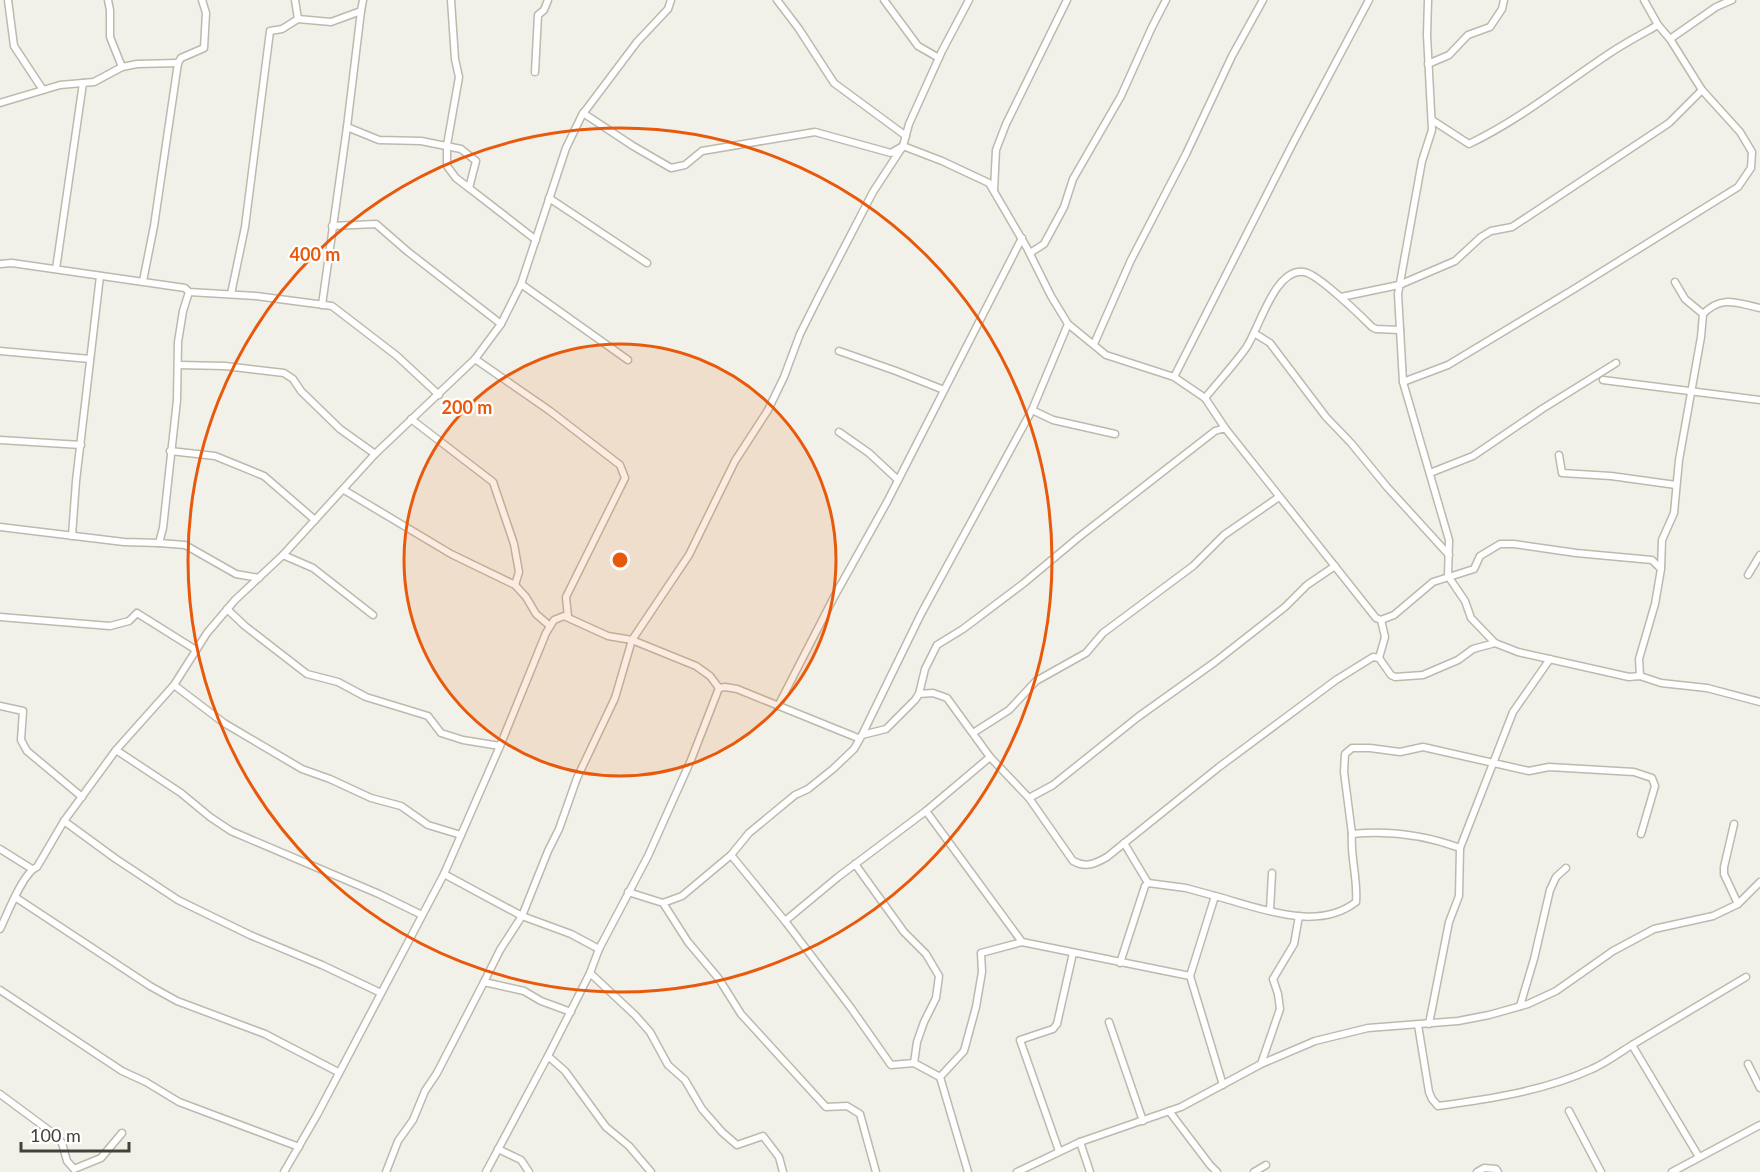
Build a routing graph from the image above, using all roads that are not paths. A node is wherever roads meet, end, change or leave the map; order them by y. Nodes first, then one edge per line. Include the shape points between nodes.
1 (8, 0) edge
2 (108, 0) edge
3 (202, 0) edge
4 (296, 0) edge
5 (363, 0) edge
6 (451, 0) edge
7 (548, 0) edge
8 (671, 0) edge
9 (777, 0) edge
10 (884, 0) edge
11 (969, 0) edge
12 (1067, 0) edge
13 (1166, 0) edge
14 (1263, 0) edge
15 (1369, 0) edge
16 (1428, 0) edge
17 (1504, 0) edge
18 (1644, 0) edge
19 (1732, 0) edge
20 (361, 11) junction
21 (298, 19) junction
22 (1658, 25) junction
23 (1670, 39) junction
24 (939, 58) junction
25 (178, 63) junction
26 (1428, 64) junction
27 (122, 67) junction
28 (535, 72) dead end
29 (83, 83) junction
30 (44, 90) junction
31 (1702, 90) junction
32 (0, 103) edge
33 (583, 113) junction
34 (1432, 120) junction
35 (347, 127) junction
36 (906, 136) junction
37 (447, 145) junction
38 (903, 146) junction
39 (469, 188) junction
40 (994, 194) junction
41 (549, 198) junction
42 (332, 226) junction
43 (1022, 238) junction
44 (536, 240) junction
45 (1030, 253) junction
46 (647, 263) dead end
47 (0, 264) edge
48 (56, 269) junction
49 (100, 276) junction
50 (143, 281) junction
51 (1675, 282) dead end
52 (522, 284) junction
53 (1399, 285) junction
54 (189, 292) junction
55 (231, 294) junction
56 (1341, 297) junction
57 (322, 305) junction
58 (1760, 308) edge
59 (1703, 314) junction
60 (501, 324) junction
61 (1068, 324) junction
62 (1400, 330) junction
63 (1254, 333) junction
64 (1094, 344) junction
65 (0, 351) edge
66 (839, 351) dead end
67 (90, 359) junction
68 (475, 359) junction
69 (628, 360) dead end
70 (1616, 363) dead end
71 (178, 365) junction
72 (1174, 377) junction
73 (1603, 380) dead end
74 (1403, 382) junction
75 (944, 390) junction
76 (1692, 393) junction
77 (439, 395) junction
78 (1205, 398) junction
79 (1760, 400) edge
80 (1032, 410) junction
81 (411, 419) junction
82 (1225, 428) junction
83 (839, 432) dead end
84 (1115, 434) dead end
85 (0, 440) edge
86 (81, 445) junction
87 (170, 452) junction
88 (375, 454) junction
89 (1559, 455) dead end
90 (1430, 473) junction
91 (898, 480) junction
92 (1676, 485) junction
93 (344, 489) junction
94 (1279, 497) junction
95 (315, 520) junction
96 (0, 527) edge
97 (72, 536) junction
98 (159, 543) junction
99 (283, 555) junction
100 (1449, 555) junction
101 (1760, 555) edge
102 (1335, 567) junction
103 (1661, 569) junction
104 (1748, 575) dead end
105 (1448, 576) junction
106 (259, 578) junction
107 (514, 585) junction
108 (227, 609) junction
109 (373, 615) dead end
110 (0, 617) edge
111 (568, 617) junction
112 (1380, 620) junction
113 (550, 626) junction
114 (632, 640) junction
115 (1495, 643) junction
116 (196, 650) junction
117 (1379, 658) junction
118 (1550, 659) junction
119 (1640, 676) junction
120 (174, 685) junction
121 (719, 688) junction
122 (919, 694) junction
123 (1760, 702) edge
124 (0, 706) edge
125 (778, 706) junction
126 (973, 733) junction
127 (860, 737) junction
128 (500, 746) junction
129 (116, 750) junction
130 (990, 757) junction
131 (1492, 763) junction
132 (82, 797) junction
133 (1029, 798) junction
134 (926, 811) junction
135 (64, 821) junction
136 (1734, 824) dead end
137 (1352, 834) junction
138 (1641, 834) dead end
139 (460, 835) junction
140 (1124, 843) junction
141 (1460, 848) junction
142 (0, 849) edge
143 (731, 855) junction
144 (855, 864) junction
145 (1566, 868) dead end
146 (32, 869) junction
147 (1272, 873) dead end
148 (444, 874) junction
149 (1760, 882) edge
150 (1148, 883) junction
151 (628, 892) junction
152 (1215, 896) junction
153 (15, 897) junction
154 (663, 903) junction
155 (1738, 904) junction
156 (1270, 910) junction
157 (422, 915) junction
158 (522, 916) junction
159 (1299, 916) junction
160 (785, 921) junction
161 (0, 929) edge
162 (1022, 942) junction
163 (598, 949) junction
164 (1073, 953) junction
165 (1120, 963) junction
166 (590, 973) junction
167 (1190, 976) junction
168 (1746, 977) dead end
169 (484, 982) junction
170 (0, 990) edge
171 (381, 993) junction
172 (1520, 1006) junction
173 (571, 1012) junction
174 (1109, 1022) dead end
175 (1429, 1024) junction
176 (1418, 1025) junction
177 (1632, 1045) junction
178 (548, 1056) junction
179 (914, 1063) junction
180 (1261, 1064) junction
181 (1748, 1064) dead end
182 (338, 1072) junction
183 (940, 1077) junction
184 (1223, 1085) junction
185 (1760, 1088) edge
186 (0, 1094) edge
187 (1569, 1110) dead end
188 (1169, 1112) junction
189 (1143, 1121) junction
190 (1760, 1125) edge
191 (122, 1133) dead end
192 (1080, 1142) junction
193 (299, 1147) junction
194 (498, 1149) junction
195 (1059, 1151) junction
196 (1699, 1157) junction
197 (1266, 1165) dead end
198 (284, 1172) edge
199 (386, 1172) edge
200 (486, 1172) edge
201 (528, 1172) edge
202 (651, 1172) edge
203 (783, 1172) edge
204 (876, 1172) edge
205 (968, 1172) edge
206 (1017, 1172) edge
207 (1090, 1172) edge
208 (1218, 1172) edge
209 (1254, 1172) edge
210 (1477, 1172) edge
211 (1498, 1172) edge
212 (1601, 1172) edge
213 (1672, 1172) edge

1 - 30 street via 14,46
2 - 27 street via 110,37
3 - 25 street via 206,13 204,48
4 - 21 street
5 - 20 street
6 - 37 street via 459,77
7 - 28 street via 538,15
8 - 33 street via 668,9 637,42
9 - 36 street via 834,83
10 - 24 street via 918,46
11 - 24 street
12 - 40 street via 1002,133 996,150
13 - 45 street via 1121,96 1073,179 1064,207 1044,243
14 - 64 street via 1131,260
15 - 72 street
16 - 26 street
17 - 26 street via 1490,27 1468,34 1449,55
18 - 22 street
19 - 23 street
20 - 21 street via 331,22
20 - 35 street
21 - 55 street via 270,31 244,227
22 - 23 street
22 - 34 street via 1611,52 1535,107 1469,144
23 - 31 street
24 - 36 street
25 - 27 street
25 - 50 street
26 - 34 street
27 - 29 street via 94,82
29 - 30 street
29 - 48 street
30 - 32 street
31 - 53 street via 1669,123 1512,227 1491,231 1455,261
31 - 74 street via 1740,132 1752,152 1751,168 1738,187 1458,360
33 - 38 street via 671,168 685,165 702,152 815,132 891,153
33 - 41 street
34 - 53 street
35 - 37 street via 380,140
35 - 42 street
36 - 38 street
37 - 39 street via 447,166
37 - 39 street via 461,149 476,161
38 - 40 street via 989,183
38 - 114 street via 873,192 800,334 768,410 735,461 689,555
39 - 44 street
40 - 43 street
41 - 44 street
41 - 46 street
42 - 57 street
42 - 60 street via 376,224
43 - 45 street
43 - 75 street
44 - 52 street
45 - 61 street
47 - 48 street
48 - 49 street
49 - 50 street
49 - 67 street
50 - 54 street
51 - 59 street via 1685,299
52 - 60 street
52 - 69 street
53 - 56 street
53 - 62 street
54 - 55 street
54 - 71 street via 178,342
55 - 57 street
56 - 62 street via 1372,327
56 - 63 street via 1304,272 1287,276 1274,292
57 - 77 street via 332,306 397,356
58 - 59 street via 1721,302
59 - 76 street
60 - 68 street
61 - 64 street
61 - 80 street
62 - 74 street
63 - 78 street
63 - 100 street via 1270,343 1326,417
64 - 72 street via 1106,355
65 - 67 street
66 - 75 street
67 - 86 street
68 - 77 street
68 - 111 street via 620,465 625,478 566,597
70 - 90 street via 1473,456
71 - 87 street
71 - 88 street via 284,374 340,429
72 - 78 street
73 - 76 street
74 - 90 street
75 - 91 street
76 - 79 street
76 - 92 street
77 - 81 street
78 - 82 street
80 - 84 street via 1053,420
80 - 127 street via 921,614
81 - 88 street
81 - 107 street via 494,482 514,544 519,572
82 - 94 street
82 - 122 street via 1215,431 1024,583 937,645
83 - 91 street
85 - 86 street
86 - 97 street
87 - 95 street via 215,456 264,476
87 - 98 street
88 - 93 street
89 - 92 street via 1562,473
90 - 100 street via 1449,540
91 - 125 street
92 - 103 street via 1674,513 1662,540
93 - 95 street
93 - 107 street via 451,554
94 - 102 street
94 - 126 street via 1224,534 1193,566 1103,633 1086,652 1036,681 1009,710
95 - 99 street
96 - 97 street
97 - 98 street
98 - 106 street via 185,546 236,574
99 - 106 street
99 - 109 street via 313,568
100 - 105 street
101 - 104 street
102 - 112 street
102 - 133 street via 1306,585 1285,607 1215,662
103 - 105 street via 1652,560 1500,544 1480,555 1474,569
103 - 119 street via 1639,659
105 - 112 street via 1433,582 1394,615
105 - 115 street via 1471,618
106 - 108 street
107 - 113 street
108 - 116 street
108 - 128 street via 307,674 428,716 441,732
110 - 116 street via 110,626 129,621 137,613
111 - 113 street via 559,617
111 - 114 street via 608,636
112 - 117 street via 1385,637
113 - 128 street
114 - 121 street via 696,666
114 - 158 street via 615,699 577,778 560,829
115 - 117 street via 1473,649 1423,675 1395,677
115 - 118 street
116 - 120 street
117 - 140 street via 1373,657 1328,686
118 - 119 street via 1629,677
118 - 131 street via 1513,712
119 - 123 street
120 - 129 street
120 - 139 street via 224,723 302,769 371,798 401,806 428,825
121 - 125 street via 737,689
121 - 151 street via 653,846
122 - 126 street via 948,698
122 - 127 street via 886,729
124 - 132 street via 23,711 21,740 27,751
125 - 127 street
126 - 130 street
127 - 143 street via 854,749 833,769 749,833
128 - 139 street
129 - 132 street
129 - 157 street via 231,831
130 - 133 street
130 - 134 street
131 - 137 street via 1423,747 1400,752 1352,748 1345,754 1344,772
131 - 138 street via 1529,771 1550,767 1634,772 1652,778 1655,786
131 - 141 street
132 - 135 street
133 - 140 street via 1073,861 1097,863
134 - 144 street
134 - 162 street
135 - 146 street via 38,867
135 - 171 street via 178,900
136 - 155 street via 1724,874
137 - 141 street via 1384,832 1435,839
137 - 159 street via 1356,902 1317,917
139 - 148 street
140 - 150 street
141 - 175 street via 1459,896 1449,922
142 - 146 street
143 - 154 street via 682,896
143 - 160 street
144 - 160 street
144 - 179 street via 939,976 936,998 921,1032
145 - 172 street via 1550,890
146 - 153 street
147 - 156 street
148 - 157 street
148 - 158 street
149 - 155 street
150 - 152 street
150 - 165 street
151 - 154 street
151 - 163 street
152 - 156 street
152 - 167 street
153 - 161 street
153 - 182 street via 177,1001 265,1034
154 - 204 street via 741,1014 826,1107 847,1106 860,1114
155 - 172 street via 1713,916 1654,929 1613,951 1556,991
156 - 159 street
157 - 171 street
158 - 163 street via 571,933
158 - 169 street
159 - 180 street via 1294,944 1273,979 1280,1009
160 - 179 street via 891,1065
162 - 164 street
162 - 183 street via 981,953 976,1007 964,1051
163 - 166 street
164 - 165 street
164 - 195 street via 1057,1023 1053,1029 1020,1040
165 - 167 street
166 - 173 street
166 - 203 street via 650,1032 668,1065 685,1080 722,1132 737,1145 763,1136 779,1157
167 - 184 street
168 - 177 street
169 - 173 street via 524,991
169 - 199 street via 398,1141
170 - 193 street via 122,1071 179,1102
171 - 182 street
172 - 175 street via 1490,1015
173 - 178 street
174 - 189 street
175 - 176 street
176 - 177 street via 1429,1092 1438,1106 1517,1094 1557,1082 1593,1069
176 - 180 street via 1368,1028 1315,1041
177 - 196 street
178 - 194 street
178 - 202 street via 565,1071 606,1127
179 - 183 street
180 - 184 street
181 - 185 street
182 - 193 street
183 - 205 street
184 - 188 street
186 - 191 street via 54,1134 74,1168 101,1158
187 - 212 street
188 - 189 street
188 - 208 street
189 - 192 street
190 - 196 street
192 - 195 street
192 - 207 street
193 - 198 street
194 - 200 street
194 - 201 street via 520,1160
195 - 206 street
196 - 213 street
197 - 209 street
210 - 211 street via 1490,1167

